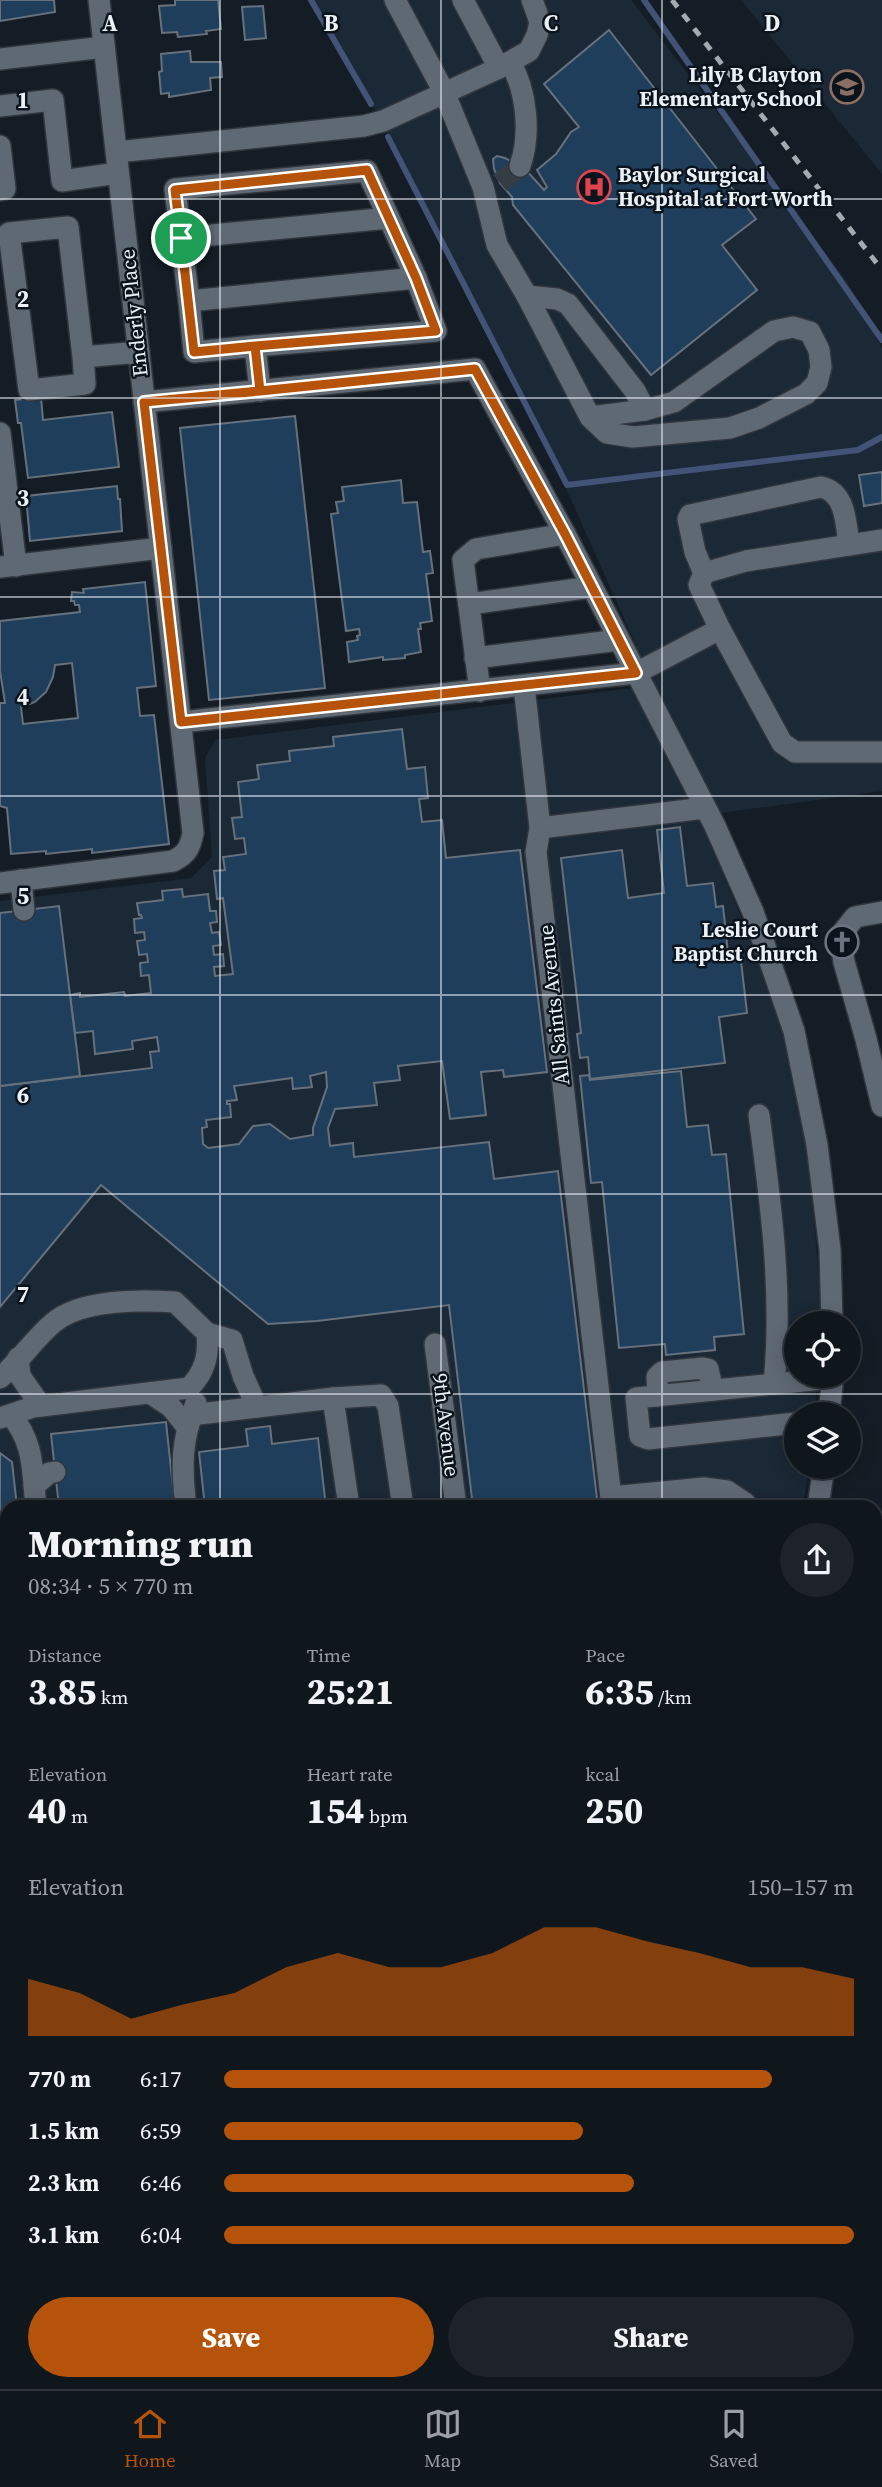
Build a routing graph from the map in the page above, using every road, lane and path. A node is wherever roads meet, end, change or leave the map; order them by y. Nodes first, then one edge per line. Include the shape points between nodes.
1 (99, 0) edge
2 (395, 0) edge
3 (463, 0) edge
4 (532, 0) edge
5 (104, 47) junction
6 (0, 59) edge
7 (505, 65) junction
8 (444, 92) junction
9 (0, 106) edge
10 (0, 146) edge
11 (118, 162) junction
12 (520, 166) tunnel mouth
13 (0, 190) edge
14 (389, 218) junction
15 (181, 238) junction
16 (416, 278) junction
17 (527, 296) junction
18 (189, 301) junction
19 (255, 346) junction
20 (139, 352) junction
21 (83, 357) junction
22 (260, 391) junction
23 (144, 402) junction
24 (645, 410) junction
25 (590, 417) junction
26 (0, 433) edge
27 (565, 534) junction
28 (882, 540) edge
29 (849, 545) junction
30 (161, 548) junction
31 (8, 567) edge
32 (704, 573) junction
33 (592, 587) junction
34 (469, 604) junction
35 (720, 629) junction
36 (619, 640) junction
37 (475, 658) junction
38 (636, 673) junction
39 (523, 686) junction
40 (480, 691) junction
41 (181, 722) junction
42 (882, 756) edge
43 (705, 808) junction
44 (540, 828) junction
45 (10, 881) edge
46 (24, 910) dead end
47 (882, 912) edge
48 (882, 1106) edge
49 (759, 1115) dead end
50 (832, 1311) edge
51 (207, 1333) junction
52 (435, 1344) dead end
53 (18, 1359) junction
54 (207, 1359) junction
55 (0, 1378) edge
56 (784, 1383) edge
57 (774, 1384) junction
58 (150, 1392) junction
59 (333, 1398) junction
60 (41, 1406) junction
61 (257, 1408) junction
62 (5, 1417) edge
63 (189, 1421) junction
64 (784, 1424) edge
65 (55, 1472) dead end
66 (822, 1479) edge
67 (35, 1496) edge
68 (185, 1500) edge
69 (348, 1500) edge
70 (402, 1500) edge
71 (455, 1500) edge
72 (611, 1500) edge
73 (624, 1500) edge
74 (740, 1500) edge
75 (819, 1500) edge

1 - 5 street, Enderly Place
2 - 8 street
3 - 7 street
4 - 7 street via 540,22 537,35 529,51
5 - 6 street
5 - 11 street, Enderly Place
7 - 8 street
7 - 12 street via 520,78 526,115
8 - 11 street via 364,126
8 - 17 street via 491,185 497,245
9 - 11 street via 52,100 62,181
10 - 13 street via 5,189
11 - 20 street, Enderly Place
14 - 15 street
14 - 15 street via 367,170 175,190
14 - 16 street
15 - 18 street
16 - 18 street
16 - 19 street via 436,331
17 - 24 street via 568,304
17 - 25 street
18 - 19 street via 194,352
19 - 22 street
20 - 21 street
20 - 23 street, Enderly Place
21 - 21 street via 85,384 29,390 9,233 68,227
22 - 23 street
22 - 27 street via 475,369
23 - 30 street, Enderly Place
24 - 25 street
24 - 25 street via 674,402 775,331 793,327 810,332 819,350 817,383 806,394 730,428 633,437 607,433
26 - 31 street
27 - 33 street
27 - 34 street via 476,549 463,559
28 - 29 street
29 - 32 street via 746,561
29 - 32 street via 838,498 830,489 821,488 690,515 695,552
30 - 31 street
30 - 41 street, Enderly Place
32 - 35 street via 699,585
33 - 34 street
33 - 36 street
34 - 37 street
35 - 38 street
35 - 42 street via 782,743 795,752
36 - 37 street
36 - 38 street
37 - 40 street
38 - 39 street
38 - 43 street
39 - 40 street
39 - 44 street, All Saints Avenue
40 - 41 street
41 - 45 street, Enderly Place via 193,834 185,856
43 - 44 street
43 - 50 street via 753,912 794,1031 817,1145 830,1250
44 - 72 street, All Saints Avenue via 537,852
45 - 46 street
47 - 48 street via 855,917 841,942
49 - 57 street via 776,1258
51 - 53 street via 175,1302 144,1300 78,1309 55,1321
51 - 54 street
51 - 61 street via 232,1339
52 - 71 street, 9th Avenue
53 - 55 street
53 - 60 street via 20,1376
54 - 58 street via 189,1388
54 - 63 street
56 - 57 street
57 - 64 street via 636,1398 640,1436 648,1439
58 - 60 street
58 - 63 street
59 - 61 street
59 - 69 street
59 - 70 street via 381,1395 388,1406
60 - 62 street
61 - 63 street
62 - 67 street via 24,1430
63 - 68 street via 181,1468
65 - 67 street
66 - 75 street
73 - 74 street via 704,1488 727,1491

